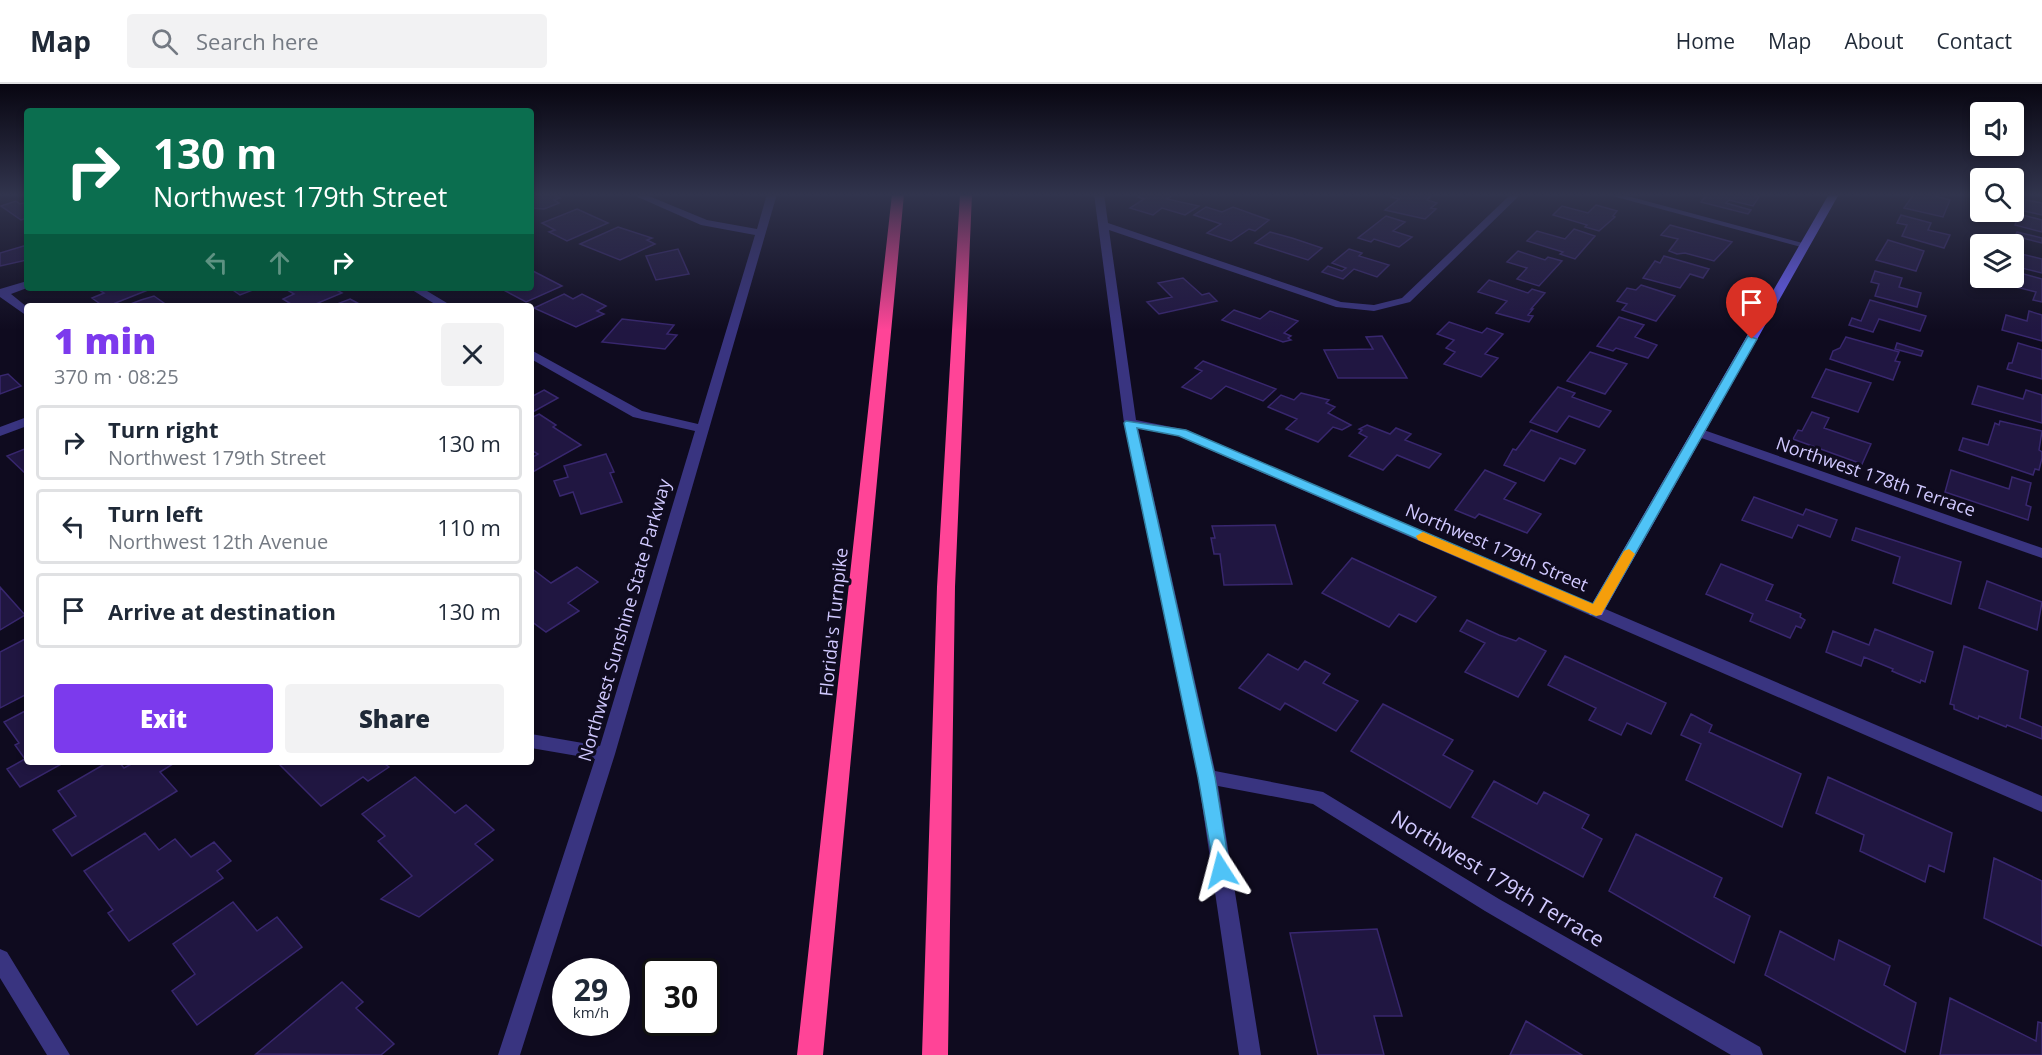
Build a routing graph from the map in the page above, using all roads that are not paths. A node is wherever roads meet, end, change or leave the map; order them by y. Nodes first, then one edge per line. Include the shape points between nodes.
1 (759, 239) edge
2 (893, 239) edge
3 (964, 239) edge
4 (1107, 239) edge
5 (1148, 239) edge
6 (1469, 239) edge
7 (1783, 239) edge
8 (1808, 239) edge
9 (1805, 245) junction
10 (24, 285) edge
11 (419, 291) edge
12 (2, 293) edge
13 (441, 303) edge
14 (24, 311) edge
15 (534, 356) edge
16 (24, 422) edge
17 (1130, 423) junction
18 (700, 428) junction
19 (0, 432) edge
20 (1698, 432) junction
21 (2042, 553) edge
22 (1596, 611) junction
23 (534, 742) edge
24 (606, 754) junction
25 (1207, 777) junction
26 (2042, 804) edge
27 (0, 959) edge
28 (59, 1055) edge
29 (510, 1055) edge
30 (810, 1055) edge
31 (935, 1055) edge
32 (1250, 1055) edge
33 (1752, 1055) edge

1 - 18 street, Northwest Sunshine State Parkway
2 - 30 highway, Florida's Turnpike
3 - 31 highway via 946,587
4 - 17 street
5 - 6 street via 1340,304 1374,308 1406,300
7 - 9 street
8 - 9 street
9 - 20 street
10 - 12 street
11 - 13 street
12 - 14 street
15 - 18 street via 638,414
16 - 19 street
17 - 22 street, Northwest 179th Street via 1182,433
17 - 25 street
18 - 24 street, Northwest Sunshine State Parkway
20 - 21 street, Northwest 178th Terrace
20 - 22 street
22 - 26 street, Northwest 179th Street
23 - 24 street
24 - 29 street, Northwest Sunshine State Parkway
25 - 32 street
25 - 33 street, Northwest 179th Terrace via 1317,797 1492,905
27 - 28 street

